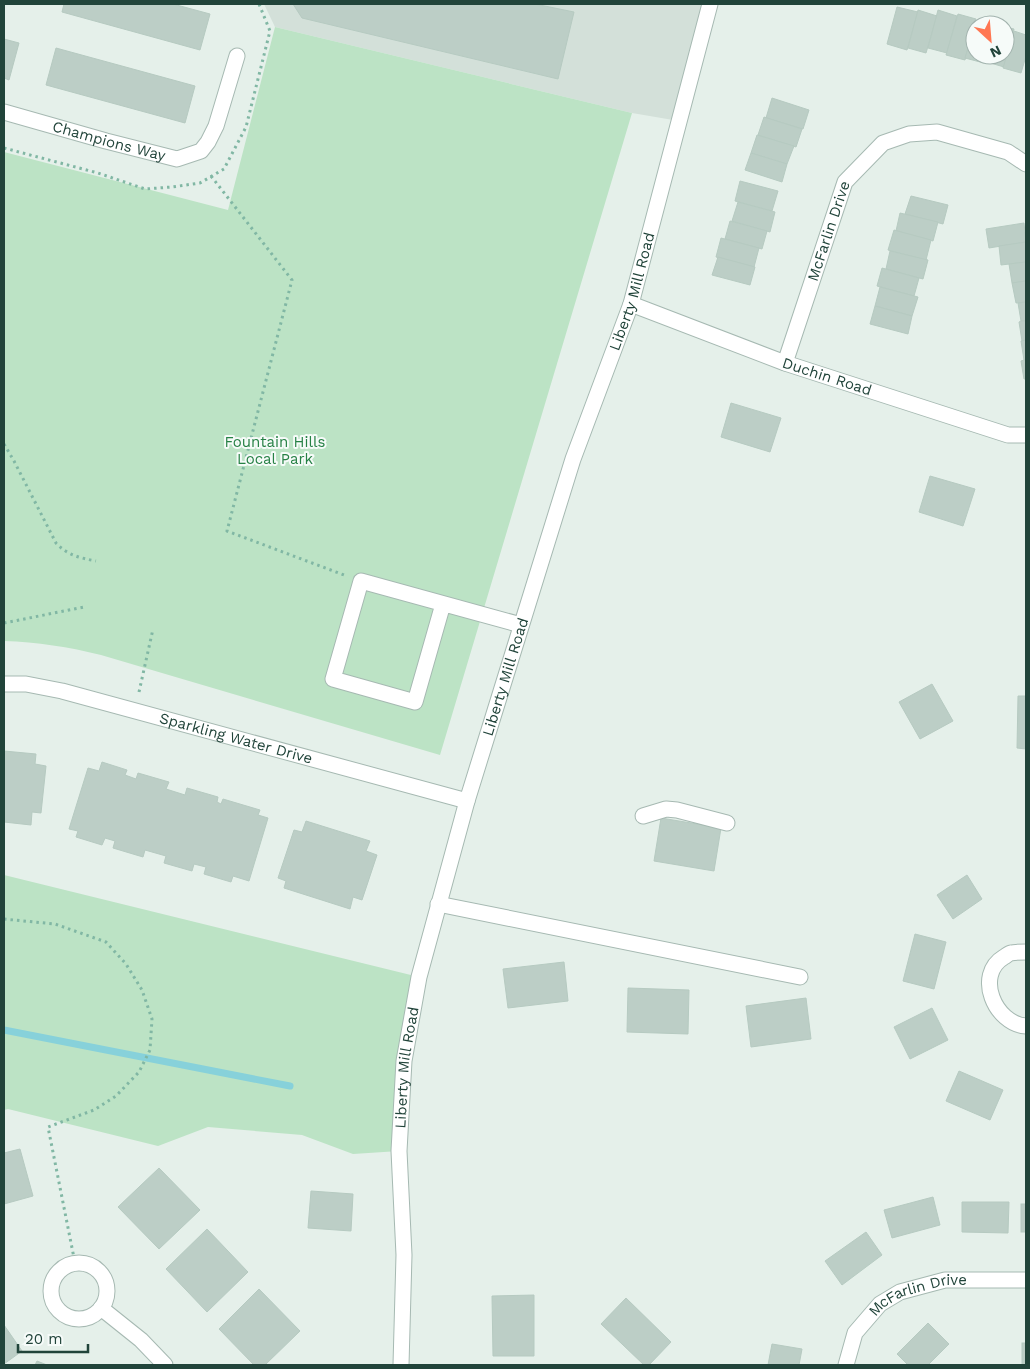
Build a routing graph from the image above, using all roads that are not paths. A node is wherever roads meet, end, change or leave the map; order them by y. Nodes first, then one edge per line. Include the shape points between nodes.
1 (710, 4) edge
2 (237, 56) dead end
3 (4, 112) edge
4 (1026, 164) edge
5 (631, 304) junction
6 (785, 363) junction
7 (1026, 435) edge
8 (443, 604) junction
9 (522, 625) junction
10 (4, 684) edge
11 (468, 801) junction
12 (643, 816) dead end
13 (727, 823) dead end
14 (438, 904) junction
15 (1026, 952) edge
16 (800, 977) dead end
17 (1026, 1026) edge
18 (1026, 1280) edge
19 (101, 1308) junction
20 (165, 1365) edge
21 (401, 1365) edge
22 (846, 1365) edge

1 - 5 street, Liberty Mill Road
2 - 3 street, Champions Way via 208,142 201,151 178,159
4 - 6 street, McFarlin Drive via 1008,152 937,132 909,134 883,143 845,182
5 - 6 street, Duchin Road
5 - 9 street, Liberty Mill Road via 573,459
6 - 7 street, Duchin Road via 1008,435
8 - 8 street via 361,581 333,678 416,702
8 - 9 street
9 - 11 street, Liberty Mill Road
10 - 11 street, Sparkling Water Drive via 26,684 62,691
11 - 14 street, Liberty Mill Road
12 - 13 street via 666,809 678,810
14 - 16 street
14 - 21 street, Liberty Mill Road via 419,976 404,1061 399,1151 404,1256
15 - 17 street via 1010,953 997,961 990,973 989,986 996,1006 1010,1021
18 - 22 street, McFarlin Drive via 945,1280 900,1292 880,1304 855,1333
19 - 19 street via 82,1318 71,1318 61,1313 51,1294 57,1274 75,1263 96,1269 106,1287
19 - 20 street via 141,1340

